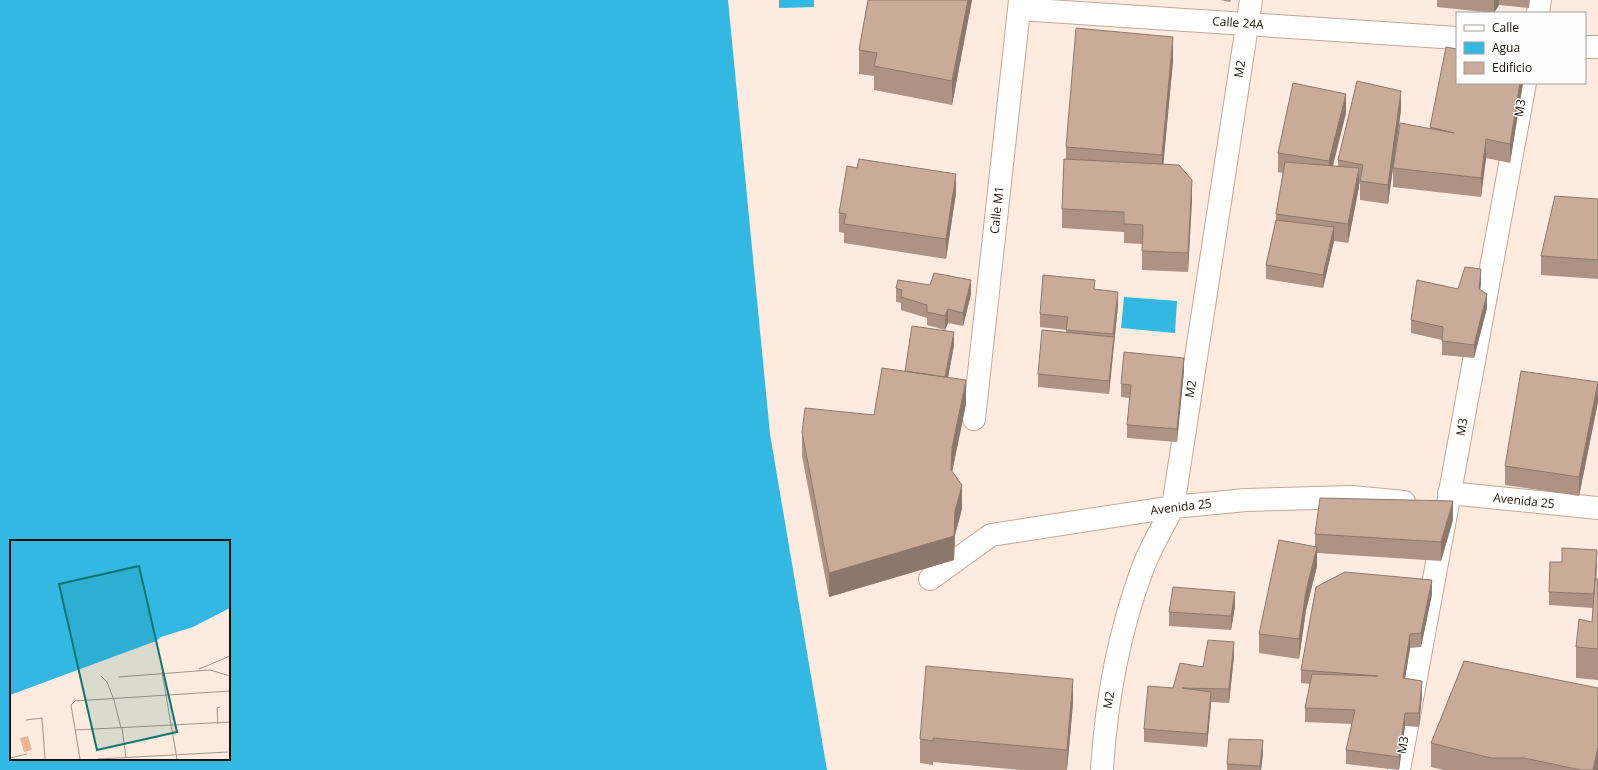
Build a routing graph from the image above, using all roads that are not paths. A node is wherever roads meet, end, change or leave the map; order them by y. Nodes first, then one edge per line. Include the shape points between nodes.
1 (1251, 0) edge
2 (1540, 0) edge
3 (1020, 4) edge
4 (1538, 12) edge
5 (1247, 24) junction
6 (1456, 38) edge
7 (1586, 46) edge
8 (1598, 47) edge
9 (1524, 84) edge
10 (974, 419) dead end
11 (1438, 501) junction
12 (1173, 506) junction
13 (1598, 508) edge
14 (930, 579) dead end
15 (1102, 770) edge
16 (1398, 770) edge

1 - 5 street, M2
2 - 4 street
3 - 5 street, Calle 24A
3 - 10 street, Calle M1
5 - 6 street, Calle 24A
5 - 12 street, M2
7 - 8 street
9 - 11 street, M3
11 - 12 street, Avenida 25 via 1352,497 1246,500
11 - 13 street, Avenida 25
11 - 16 street, M3
12 - 14 street, Avenida 25 via 991,535
12 - 15 street, M2 via 1143,568 1127,616 1108,702

